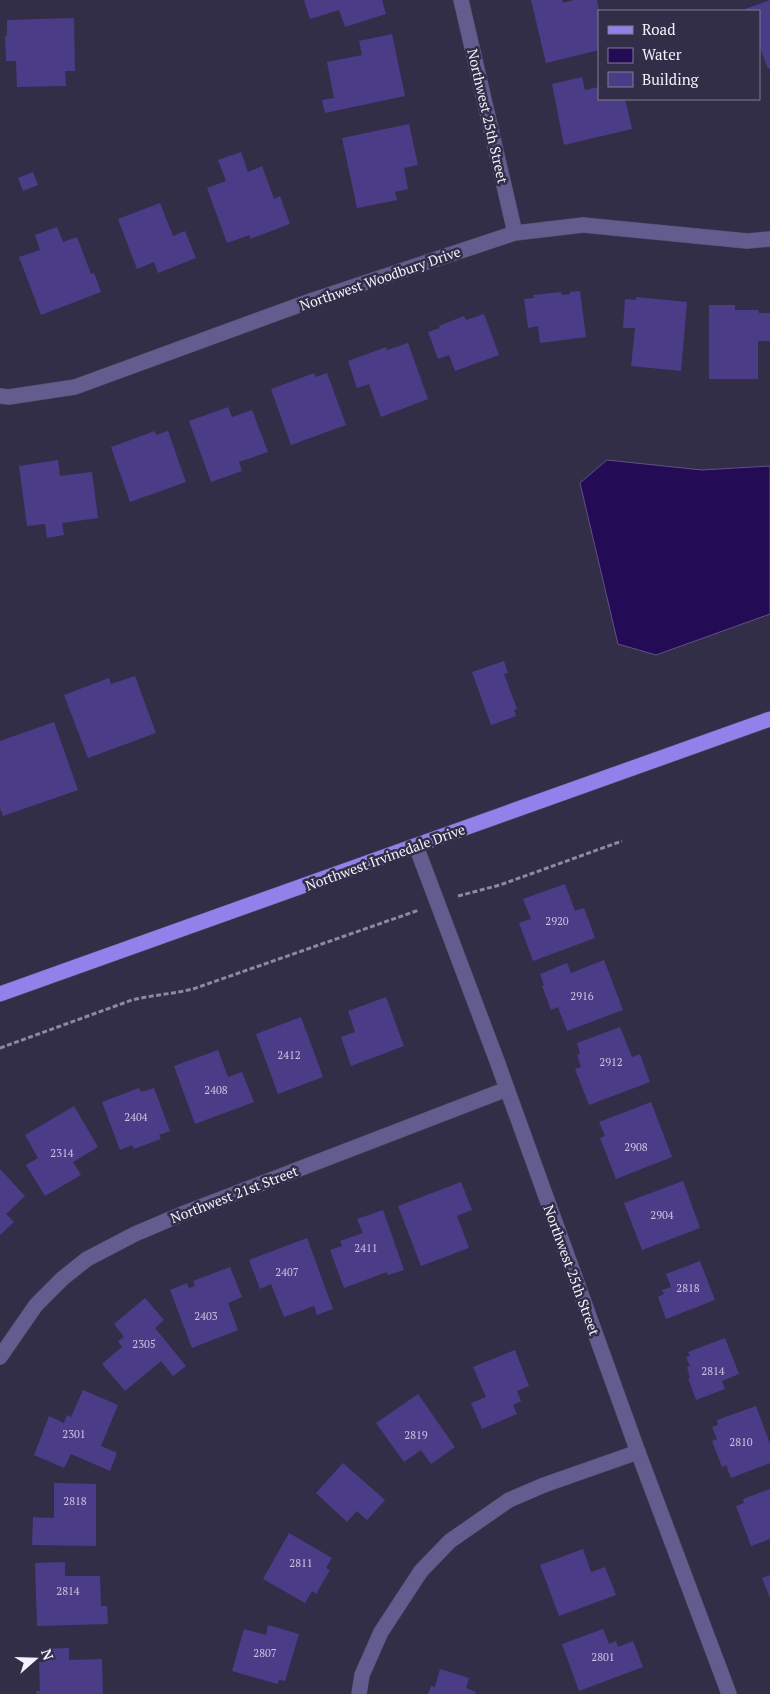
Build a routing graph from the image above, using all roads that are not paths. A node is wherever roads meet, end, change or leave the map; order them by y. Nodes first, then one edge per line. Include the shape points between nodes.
1 (461, 0) edge
2 (516, 233) junction
3 (770, 239) edge
4 (0, 396) edge
5 (770, 719) edge
6 (416, 846) junction
7 (0, 994) edge
8 (507, 1089) junction
9 (0, 1357) edge
10 (638, 1452) junction
11 (359, 1694) edge
12 (729, 1694) edge

1 - 2 street, Northwest 25th Street
2 - 3 street, Northwest Woodbury Drive via 583,224 747,241
2 - 4 street, Northwest Woodbury Drive via 313,300 75,386
5 - 6 main road, Northwest Irvinedale Drive
6 - 7 main road, Northwest Irvinedale Drive
6 - 8 street, Northwest 25th Street
8 - 9 street, Northwest 21st Street via 182,1214 87,1259 36,1305
8 - 10 street, Northwest 25th Street
10 - 11 street via 509,1500 450,1541 422,1572 381,1632 362,1675
10 - 12 street, Northwest 25th Street

